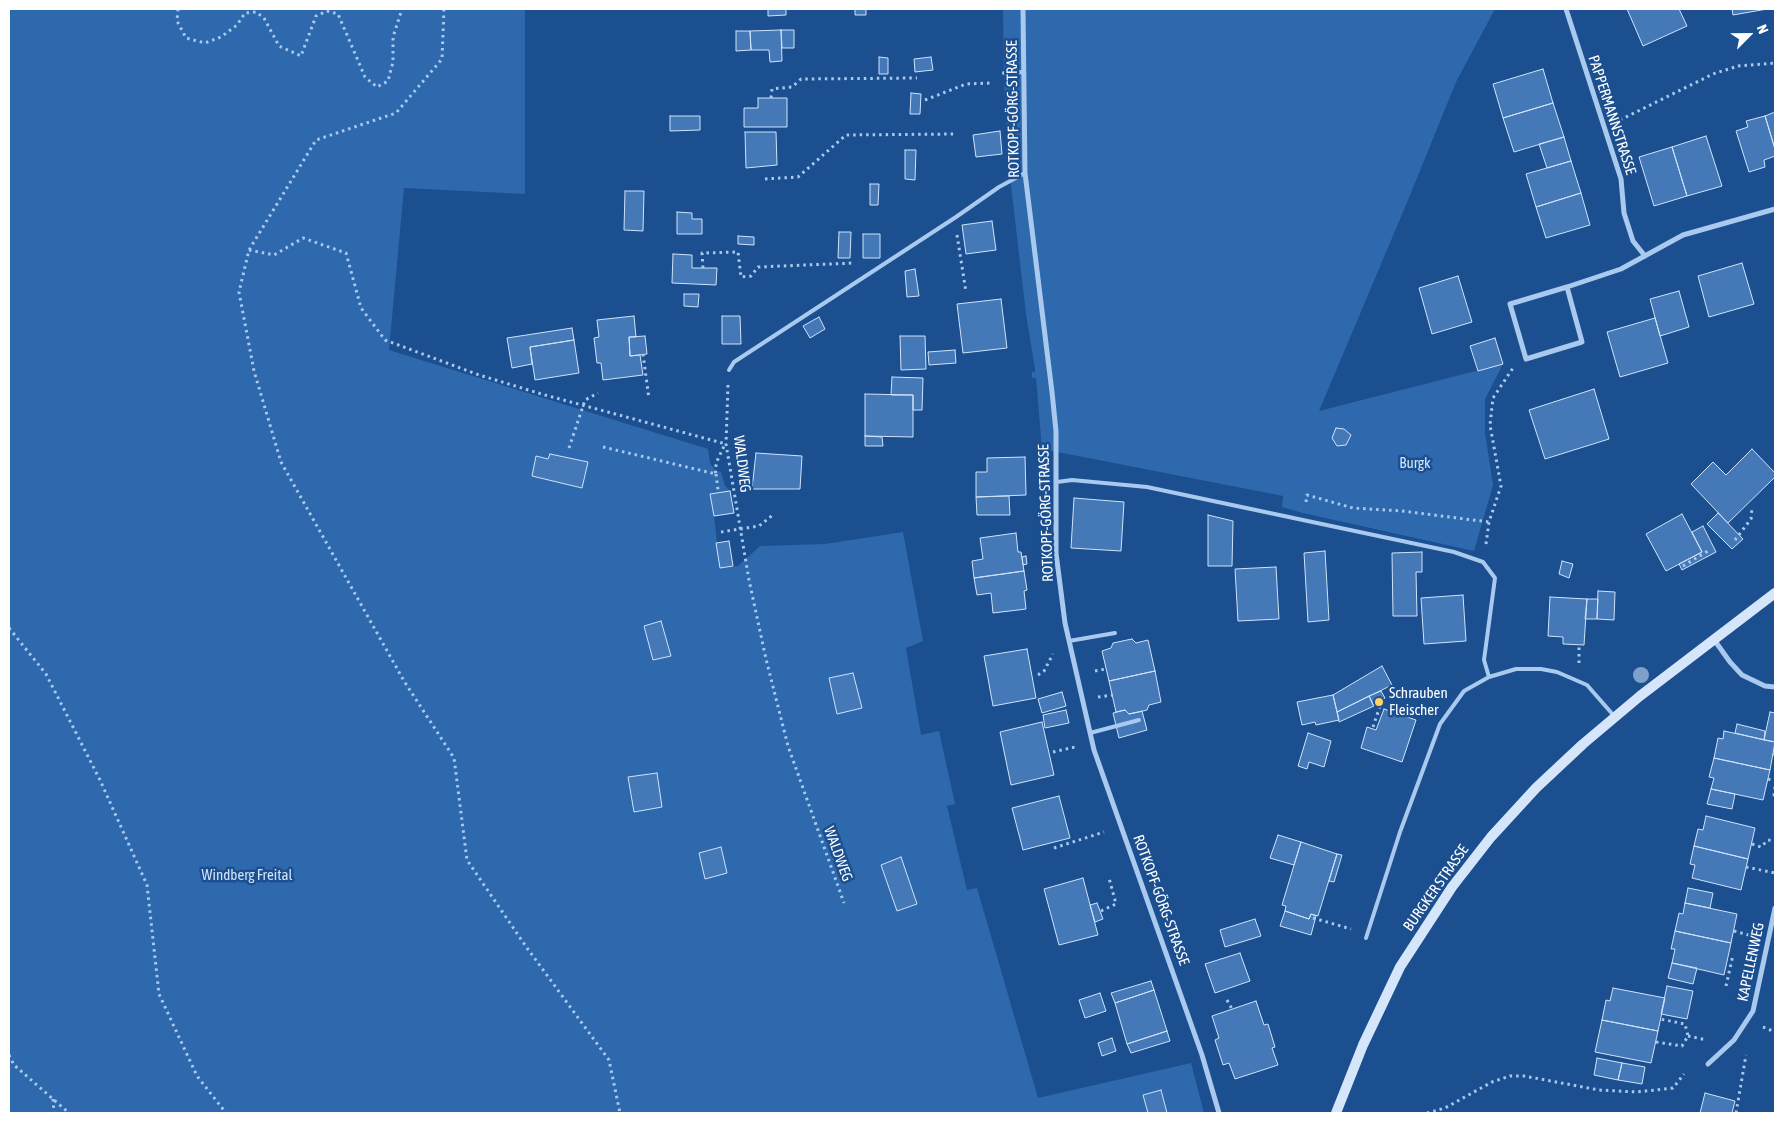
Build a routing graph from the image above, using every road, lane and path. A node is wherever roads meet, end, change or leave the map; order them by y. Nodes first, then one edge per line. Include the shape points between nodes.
1 (178, 9) edge
2 (402, 9) edge
3 (444, 9) edge
4 (1023, 9) edge
5 (1566, 9) edge
6 (1775, 63) edge
7 (1024, 72) junction
8 (1004, 73) dead end
9 (917, 78) dead end
10 (1001, 83) dead end
11 (771, 98) dead end
12 (925, 100) dead end
13 (1604, 127) junction
14 (955, 134) dead end
15 (1025, 173) junction
16 (764, 179) dead end
17 (1775, 209) edge
18 (956, 225) dead end
19 (249, 250) junction
20 (1645, 256) junction
21 (863, 262) dead end
22 (703, 268) dead end
23 (1566, 287) junction
24 (966, 292) dead end
25 (643, 354) dead end
26 (1526, 359) junction
27 (729, 370) joint
28 (598, 393) dead end
29 (649, 399) dead end
30 (584, 405) junction
31 (726, 444) junction
32 (603, 447) dead end
33 (568, 448) dead end
34 (716, 474) junction
35 (1057, 482) junction
36 (718, 490) dead end
37 (1752, 508) dead end
38 (774, 514) dead end
39 (1298, 518) junction
40 (1489, 522) junction
41 (740, 528) junction
42 (721, 532) dead end
43 (1735, 540) dead end
44 (1708, 551) dead end
45 (1483, 562) junction
46 (1683, 566) dead end
47 (1775, 593) edge
48 (9, 628) edge
49 (1115, 632) dead end
50 (1069, 641) junction
51 (1715, 641) junction
52 (1579, 646) dead end
53 (1580, 653) dead end
54 (1489, 677) junction
55 (1775, 687) edge
56 (1394, 706) dead end
57 (1615, 718) junction
58 (1139, 720) dead end
59 (1373, 727) dead end
60 (1090, 733) junction
61 (1078, 746) dead end
62 (1053, 752) dead end
63 (1768, 778) dead end
64 (1775, 781) edge
65 (1775, 787) edge
66 (1775, 795) edge
67 (1105, 832) dead end
68 (1775, 841) edge
69 (1752, 844) dead end
70 (1054, 848) dead end
71 (1746, 867) dead end
72 (1775, 873) edge
73 (1109, 878) dead end
74 (844, 904) dead end
75 (1775, 908) edge
76 (1101, 911) dead end
77 (1313, 918) dead end
78 (1354, 930) dead end
79 (1734, 931) dead end
80 (1742, 934) dead end
81 (1366, 938) dead end
82 (1732, 955) dead end
83 (1726, 986) dead end
84 (1227, 1000) dead end
85 (1232, 1009) dead end
86 (1660, 1019) dead end
87 (1762, 1027) dead end
88 (1775, 1032) edge
89 (1656, 1042) dead end
90 (9, 1055) edge
91 (1708, 1064) dead end
92 (1684, 1074) dead end
93 (1740, 1096) dead end
94 (53, 1098) junction
95 (54, 1113) edge
96 (69, 1113) edge
97 (226, 1113) edge
98 (620, 1113) edge
99 (1218, 1113) edge
100 (1336, 1113) edge
101 (1426, 1113) edge
102 (1736, 1113) edge

1 - 2 path via 178,21 186,38 205,42 221,37 237,25 245,13 256,12 264,18 279,46 301,56 316,16 326,11 338,14 365,77 376,87 388,81 393,62 393,37
3 - 19 path via 442,59 396,113 316,140
4 - 7 street, ROTKOPF-GÖRG-STRASSE
5 - 13 street, PAPPERMANNSTRASSE
6 - 13 path via 1738,66 1713,74
7 - 8 lane
7 - 15 street, ROTKOPF-GÖRG-STRASSE
9 - 11 path via 801,79 792,88 772,89
10 - 12 path via 966,84
13 - 20 street, PAPPERMANNSTRASSE via 1621,179 1624,213 1633,241
14 - 16 path via 846,135 798,177
15 - 27 lane via 734,362
15 - 35 street, ROTKOPF-GÖRG-STRASSE via 1052,392
17 - 20 street via 1683,235
18 - 24 path
19 - 30 path via 274,255 303,238 346,253 362,308 385,340 479,375
19 - 98 path via 239,292 254,371 281,462 404,681 454,758 467,860 609,1060
20 - 23 street via 1621,269
21 - 22 path via 758,267 751,276 741,277 738,252 702,253
23 - 26 street via 1510,304
23 - 26 street via 1582,342
25 - 29 path
26 - 40 path via 1511,370 1493,398 1490,425 1501,486
27 - 31 path, WALDWEG
28 - 30 path via 585,400
30 - 31 path
30 - 33 path
31 - 34 path via 717,461
31 - 41 path, WALDWEG
32 - 34 path
34 - 36 path
35 - 39 lane via 1072,480 1147,487
35 - 50 street, ROTKOPF-GÖRG-STRASSE via 1056,553
37 - 43 path via 1751,519
38 - 41 path via 759,526
39 - 40 path via 1303,513 1307,495 1353,508
39 - 45 lane via 1454,552
40 - 45 path
41 - 42 path
41 - 74 path, WALDWEG via 788,746
44 - 46 path
45 - 54 lane via 1494,578 1484,660
47 - 51 main road, BURGKER STRASSE
48 - 97 path via 46,674 148,885 159,994 197,1076
49 - 50 lane
50 - 60 street, ROTKOPF-GÖRG-STRASSE
51 - 55 street via 1742,675
51 - 57 main road, BURGKER STRASSE
52 - 53 path
54 - 57 lane via 1516,669 1557,672 1587,685
54 - 81 lane via 1464,691 1440,724 1400,832
56 - 59 path via 1381,703
57 - 100 main road, BURGKER STRASSE via 1536,788 1491,837 1452,887 1400,967
58 - 60 lane
60 - 99 street, ROTKOPF-GÖRG-STRASSE via 1202,1055
61 - 62 path
63 - 64 path
65 - 66 path
67 - 70 path
68 - 69 path via 1768,840 1761,847
71 - 72 path
73 - 76 path via 1116,904
75 - 91 street, KAPELLENWEG via 1753,1011 1734,1040
77 - 78 path
79 - 80 path
82 - 83 path
84 - 85 path
86 - 89 path via 1685,1024 1688,1036 1682,1046
87 - 88 path
90 - 94 path via 14,1065
92 - 101 path via 1673,1088 1637,1092 1598,1090 1510,1076 1492,1082 1445,1108
93 - 102 path
94 - 95 path
94 - 96 path

